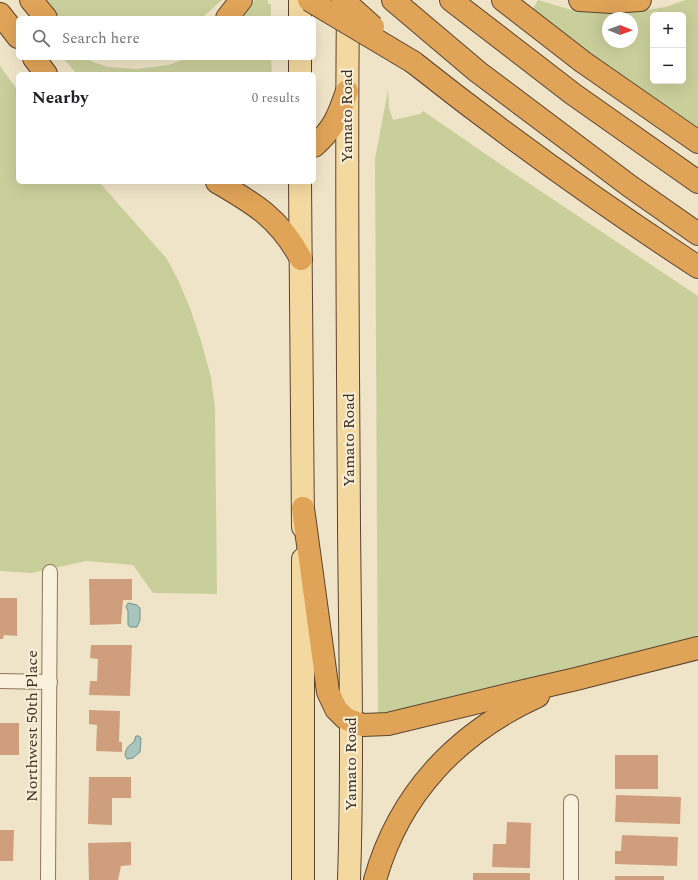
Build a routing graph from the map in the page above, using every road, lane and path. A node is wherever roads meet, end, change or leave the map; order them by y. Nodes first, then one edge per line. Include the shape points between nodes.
1 (31, 0) edge
2 (241, 0) edge
3 (300, 0) edge
4 (309, 0) edge
5 (343, 0) edge
6 (348, 0) edge
7 (393, 0) edge
8 (451, 0) edge
9 (502, 0) edge
10 (580, 0) edge
11 (640, 0) edge
12 (0, 14) edge
13 (44, 16) edge
14 (229, 16) edge
15 (300, 16) edge
16 (16, 34) edge
17 (36, 60) edge
18 (300, 60) edge
19 (413, 62) junction
20 (44, 72) edge
21 (300, 72) edge
22 (347, 92) junction
23 (698, 142) edge
24 (316, 144) edge
25 (698, 182) edge
26 (220, 184) edge
27 (300, 184) edge
28 (698, 234) edge
29 (301, 258) junction
30 (698, 268) edge
31 (303, 508) junction
32 (50, 572) dead end
33 (698, 648) edge
34 (576, 680) junction
35 (0, 681) edge
36 (50, 682) junction
37 (351, 721) junction
38 (571, 802) dead end
39 (48, 880) edge
40 (303, 880) edge
41 (349, 880) edge
42 (375, 880) edge
43 (570, 880) edge

1 - 13 highway
2 - 14 highway
3 - 15 main road
4 - 19 highway, bridge
5 - 19 highway, bridge
6 - 22 main road, Yamato Road
7 - 28 highway via 508,96
8 - 25 highway via 567,89
9 - 23 highway via 583,62
10 - 11 highway
12 - 16 highway
17 - 20 highway
18 - 21 main road
19 - 30 highway via 555,169
22 - 24 highway via 330,130
22 - 37 main road, Yamato Road
26 - 29 highway via 257,206 274,221
27 - 29 main road
29 - 31 main road
31 - 37 highway via 326,683 336,709
31 - 40 main road
32 - 36 street, Northwest 50th Place
33 - 34 highway
34 - 37 highway via 388,724 363,725
34 - 42 highway via 525,702 494,719 442,761 406,807 386,846
35 - 36 street
36 - 39 street, Northwest 50th Place
37 - 41 main road, Yamato Road
38 - 43 street

